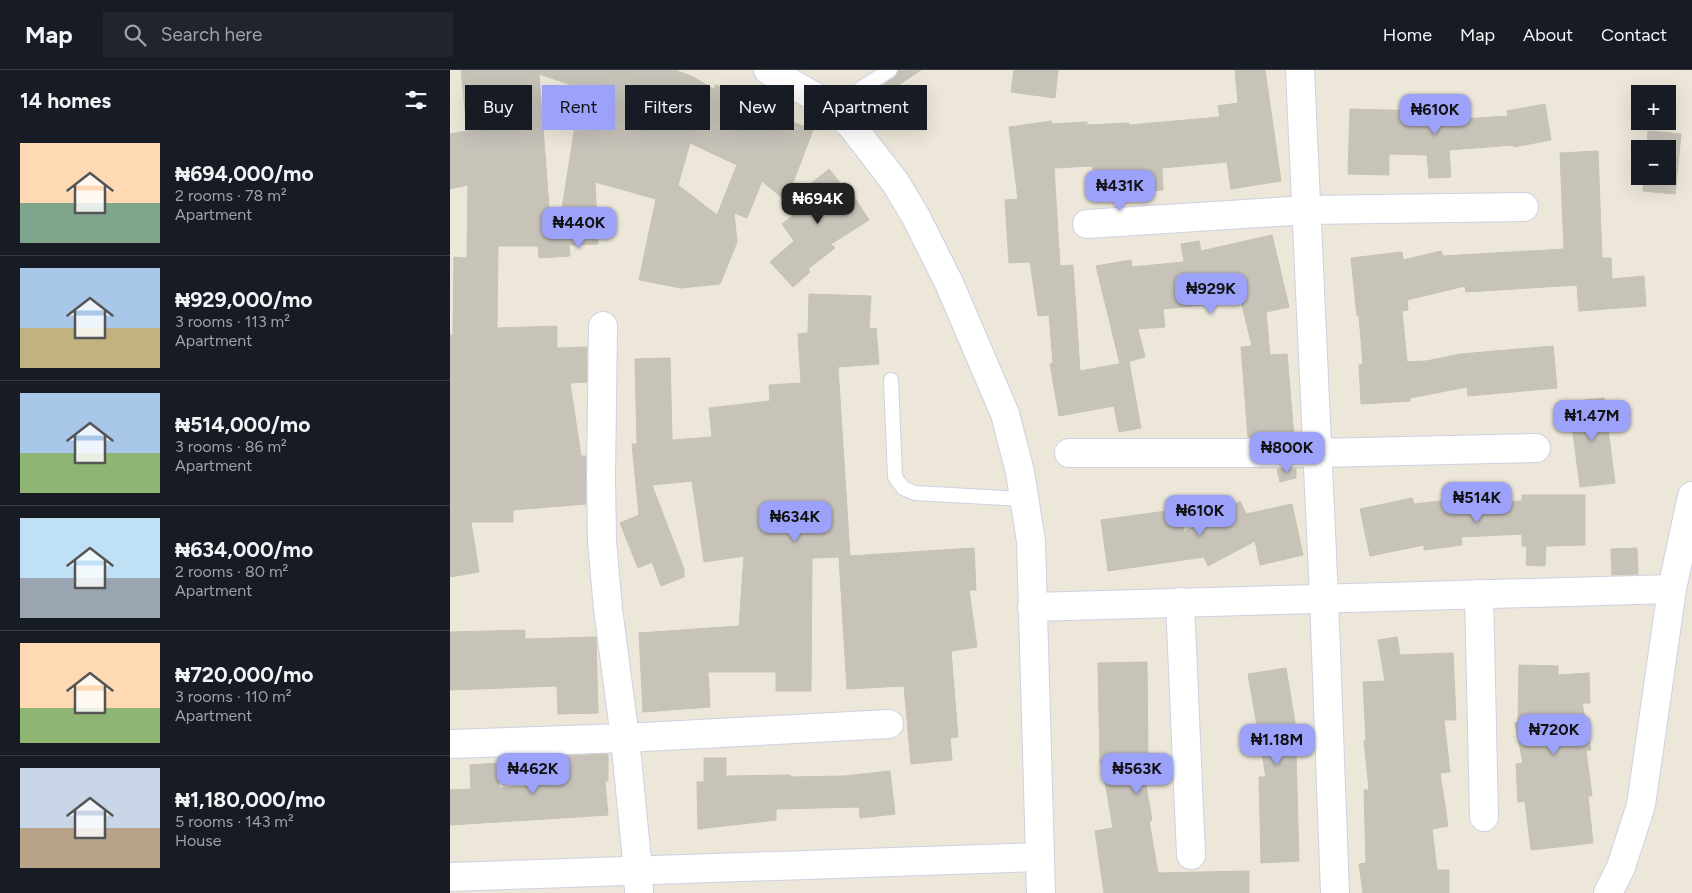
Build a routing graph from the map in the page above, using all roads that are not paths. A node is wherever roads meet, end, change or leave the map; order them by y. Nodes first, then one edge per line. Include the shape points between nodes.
1 (768, 70) edge
2 (890, 70) edge
3 (1300, 70) edge
4 (866, 85) edge
5 (804, 90) edge
6 (855, 130) edge
7 (1524, 207) dead end
8 (1307, 210) junction
9 (1087, 224) dead end
10 (603, 326) dead end
11 (891, 380) dead end
12 (1536, 448) dead end
13 (1069, 453) dead end
14 (1318, 453) junction
15 (1692, 496) edge
16 (1024, 499) junction
17 (1672, 589) junction
18 (1479, 594) junction
19 (1324, 598) junction
20 (1180, 602) junction
21 (1032, 607) junction
22 (889, 724) dead end
23 (625, 738) junction
24 (450, 744) edge
25 (1484, 817) dead end
26 (1191, 856) dead end
27 (1039, 857) junction
28 (450, 877) edge
29 (639, 882) edge
30 (1041, 893) edge
31 (1335, 893) edge
32 (1608, 893) edge

1 - 5 street
2 - 4 lane
3 - 8 street
6 - 16 street via 895,182 949,283 1005,414
7 - 8 street
8 - 9 street
8 - 14 street
10 - 23 street via 602,541
11 - 16 lane via 895,477 903,488 916,493
12 - 14 street
13 - 14 street
14 - 19 street
15 - 17 street
16 - 21 street via 1031,540
17 - 18 street
17 - 32 street via 1641,805 1621,867
18 - 19 street
18 - 25 street
19 - 20 street
19 - 31 street
20 - 21 street
20 - 26 street
21 - 27 street
22 - 23 street
23 - 24 street
23 - 29 street
27 - 29 street
27 - 30 street
28 - 29 street

